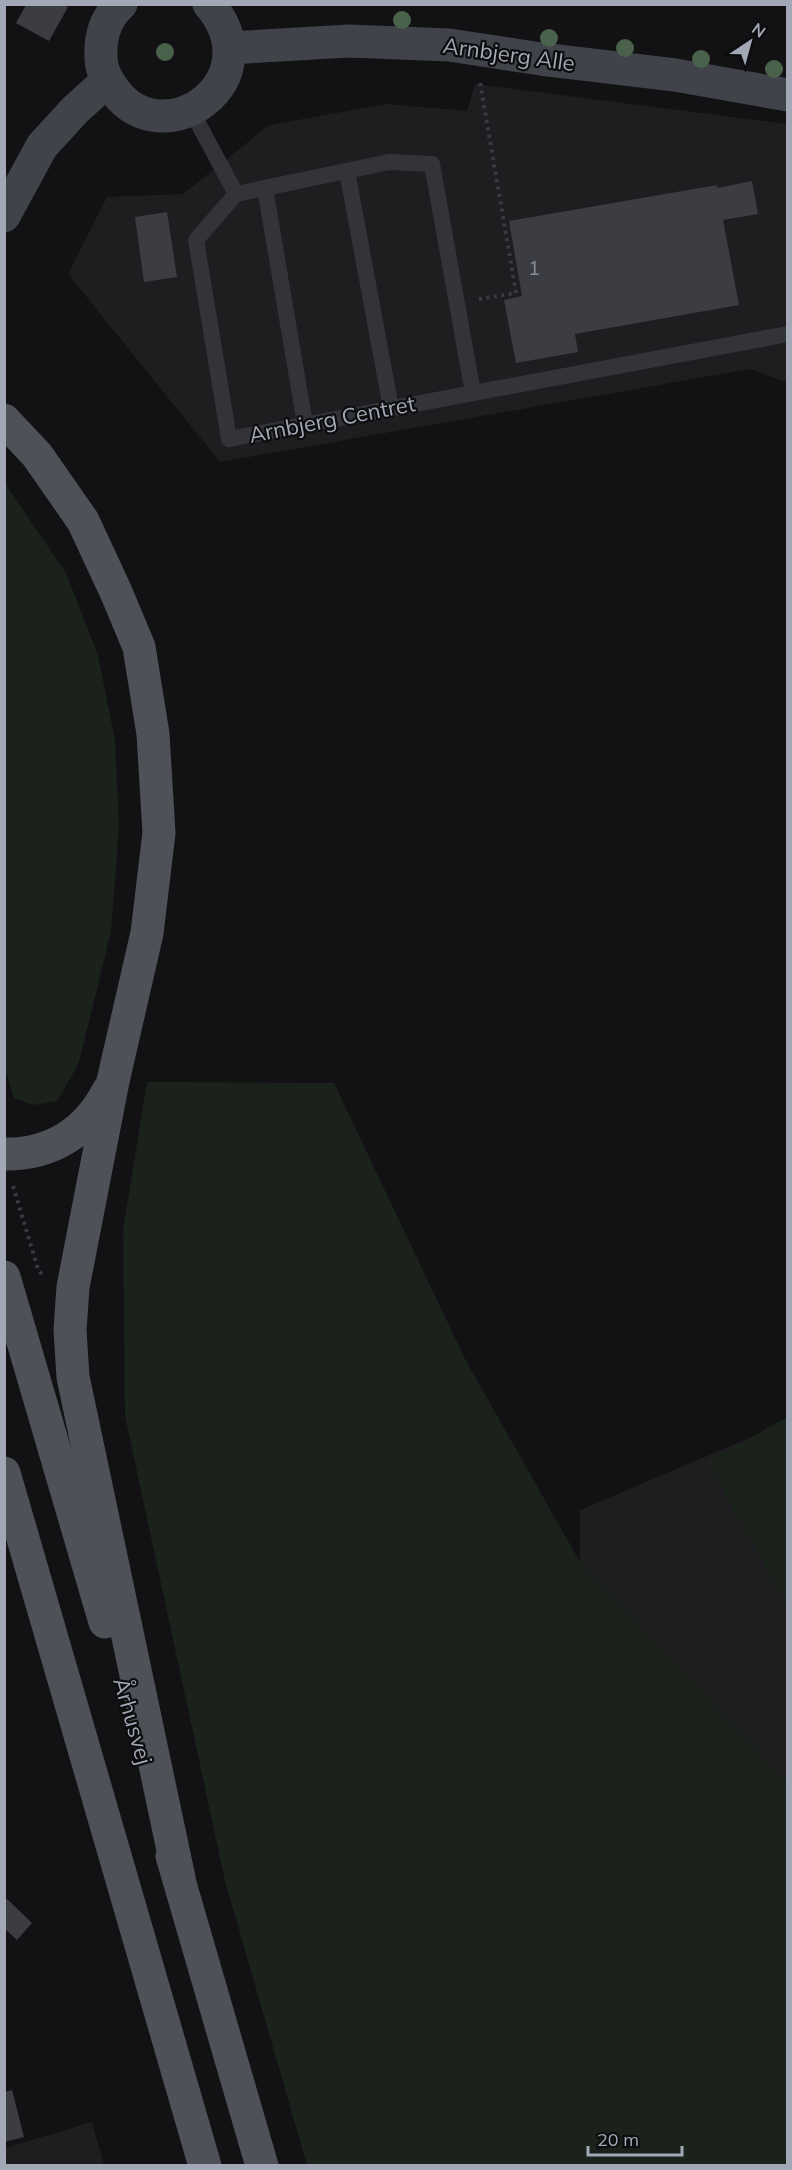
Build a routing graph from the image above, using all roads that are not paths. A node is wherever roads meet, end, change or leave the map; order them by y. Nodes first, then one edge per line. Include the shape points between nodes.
1 (121, 4) edge
2 (209, 4) edge
3 (229, 48) junction
4 (107, 81) junction
5 (788, 95) edge
6 (191, 110) junction
7 (347, 171) junction
8 (265, 188) junction
9 (236, 194) junction
10 (4, 216) edge
11 (788, 334) edge
12 (473, 393) junction
13 (390, 408) junction
14 (4, 420) edge
15 (305, 424) junction
16 (113, 1081) junction
17 (8, 1166) edge
18 (4, 1277) edge
19 (4, 1473) edge
20 (179, 1878) junction
21 (205, 2166) edge
22 (262, 2166) edge

1 - 4 street via 106,25 100,43
2 - 3 street via 226,31
3 - 5 street, Arnbjerg Alle via 350,41 449,45 675,75
3 - 6 street via 220,85
4 - 6 street via 127,103 153,115 173,116
4 - 10 street via 42,146
6 - 9 lane
7 - 8 lane
7 - 12 lane via 389,162 432,164
7 - 13 lane
8 - 9 lane
8 - 15 lane
9 - 15 lane, Arnbjerg Centret via 196,240 229,439
11 - 12 lane, Arnbjerg Centret
12 - 13 lane, Arnbjerg Centret
13 - 15 lane, Arnbjerg Centret
14 - 16 main road via 37,455 83,521 139,647 153,734 159,833 147,933
16 - 17 main road via 90,1117 72,1135
16 - 20 main road via 73,1287 73,1377
18 - 20 main road, Århusvej
19 - 21 main road
20 - 22 main road, Århusvej

